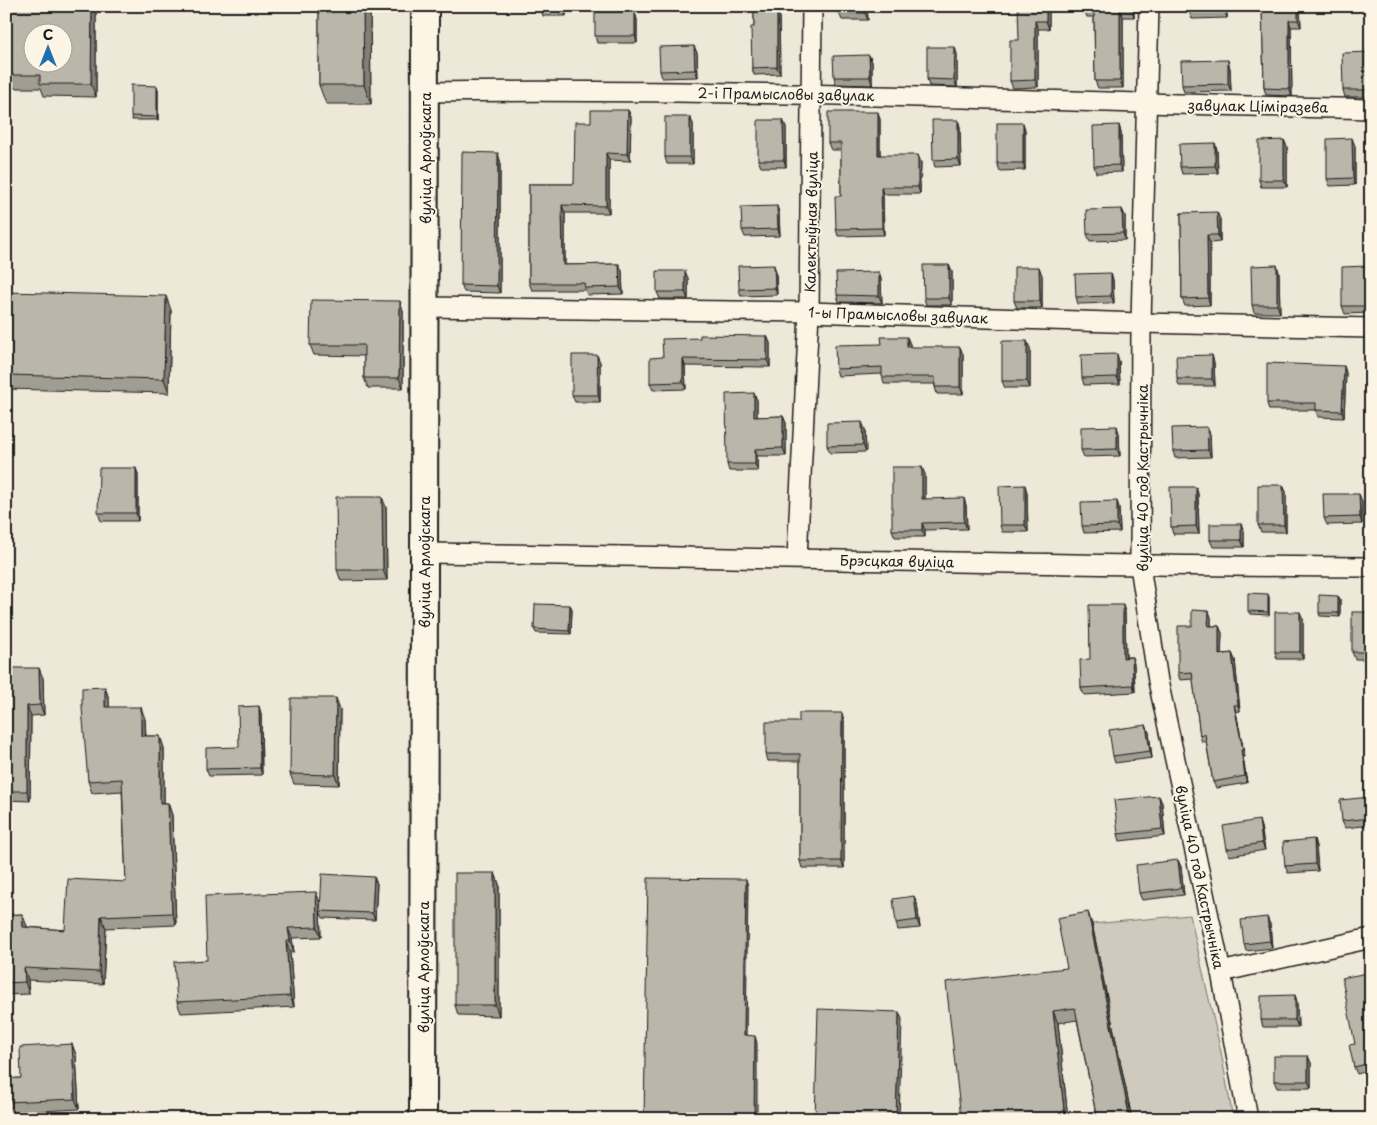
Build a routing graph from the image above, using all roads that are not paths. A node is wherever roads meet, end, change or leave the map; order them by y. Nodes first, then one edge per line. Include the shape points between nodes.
1 (425, 6) edge
2 (812, 6) edge
3 (1149, 6) edge
4 (425, 92) junction
5 (812, 94) junction
6 (1146, 104) junction
7 (1371, 109) edge
8 (425, 307) junction
9 (809, 312) junction
10 (1141, 323) junction
11 (1371, 328) edge
12 (424, 552) junction
13 (797, 558) junction
14 (1140, 566) junction
15 (1371, 567) edge
16 (1371, 938) edge
17 (1221, 972) junction
18 (423, 1119) edge
19 (1248, 1119) edge

1 - 4 street, вуліца Арлоўскага
2 - 5 street, Калектыўная вуліца
3 - 6 street, вуліца 40 год Кастрычніка
4 - 5 street, 2-і Прамысловы завулак
4 - 8 street, вуліца Арлоўскага
5 - 6 street, 2-і Прамысловы завулак
5 - 9 street, Калектыўная вуліца
6 - 7 street, завулак Ціміразева
6 - 10 street, вуліца 40 год Кастрычніка
8 - 9 street, 1-ы Прамысловы завулак
8 - 12 street, вуліца Арлоўскага
9 - 10 street, 1-ы Прамысловы завулак
9 - 13 street, Калектыўная вуліца
10 - 11 street, 1-ы Прамысловы завулак
10 - 14 street, вуліца 40 год Кастрычніка
12 - 13 street, Брэсцкая вуліца
12 - 18 street, вуліца Арлоўскага
13 - 14 street, Брэсцкая вуліца
14 - 15 street, Брэсцкая вуліца
14 - 17 street, вуліца 40 год Кастрычніка via 1158,681
16 - 17 street
17 - 19 street, вуліца 40 год Кастрычніка

